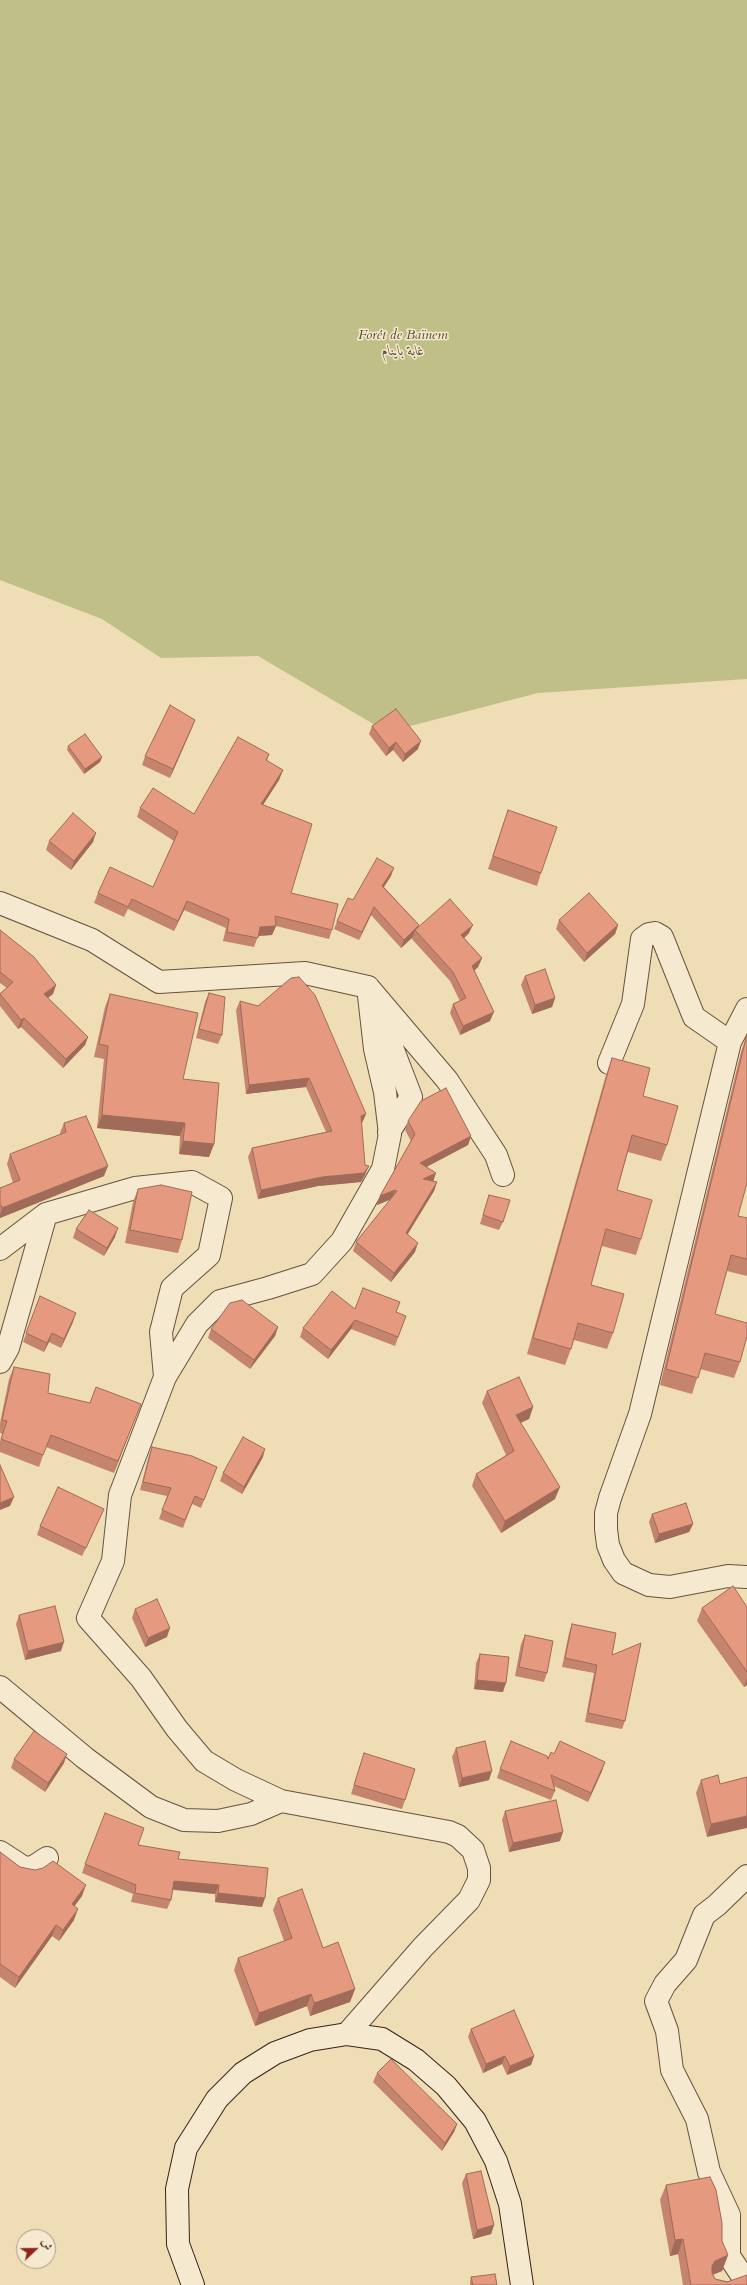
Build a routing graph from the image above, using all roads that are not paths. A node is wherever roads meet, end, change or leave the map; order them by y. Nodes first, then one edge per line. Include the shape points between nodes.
1 (0, 902) edge
2 (368, 987) junction
3 (747, 1009) edge
4 (730, 1042) junction
5 (609, 1063) edge
6 (503, 1175) dead end
7 (46, 1214) junction
8 (0, 1249) edge
9 (0, 1362) edge
10 (165, 1376) junction
11 (747, 1578) edge
12 (0, 1687) edge
13 (281, 1801) junction
14 (0, 1852) edge
15 (47, 1858) dead end
16 (747, 1876) edge
17 (347, 2034) junction
18 (738, 2278) edge
19 (193, 2285) edge
20 (522, 2285) edge

1 - 2 street via 92,940 158,982 305,973
2 - 6 street via 447,1080 496,1155
2 - 10 street via 411,1097 389,1132 383,1170 370,1196 342,1241 312,1274 220,1301 197,1324
3 - 4 street
4 - 5 street via 694,1017 662,937 655,933 649,934 642,939 633,1004
4 - 11 street via 640,1414 610,1498 606,1513 606,1529 608,1545 623,1573 649,1585 677,1586 728,1576
7 - 8 street
7 - 9 street via 8,1348
7 - 10 street via 135,1188 192,1182 221,1198 209,1255 172,1288 161,1332
10 - 13 street via 120,1495 113,1561 88,1618 141,1678 177,1729 204,1761 236,1780
12 - 13 street via 85,1758 151,1807 184,1820 218,1821 251,1814
13 - 17 street via 449,1832 466,1842 477,1858 479,1880 470,1900 423,1947
14 - 15 street via 23,1867 32,1868
16 - 18 street via 704,1915 686,1960 665,1984 656,2001 667,2030 672,2070 697,2119 709,2172 729,2215 729,2256
17 - 19 street via 310,2040 275,2053 243,2073 217,2099 186,2148 177,2189 178,2244
17 - 20 street via 382,2039 416,2060 446,2086 475,2121 496,2161 510,2204

